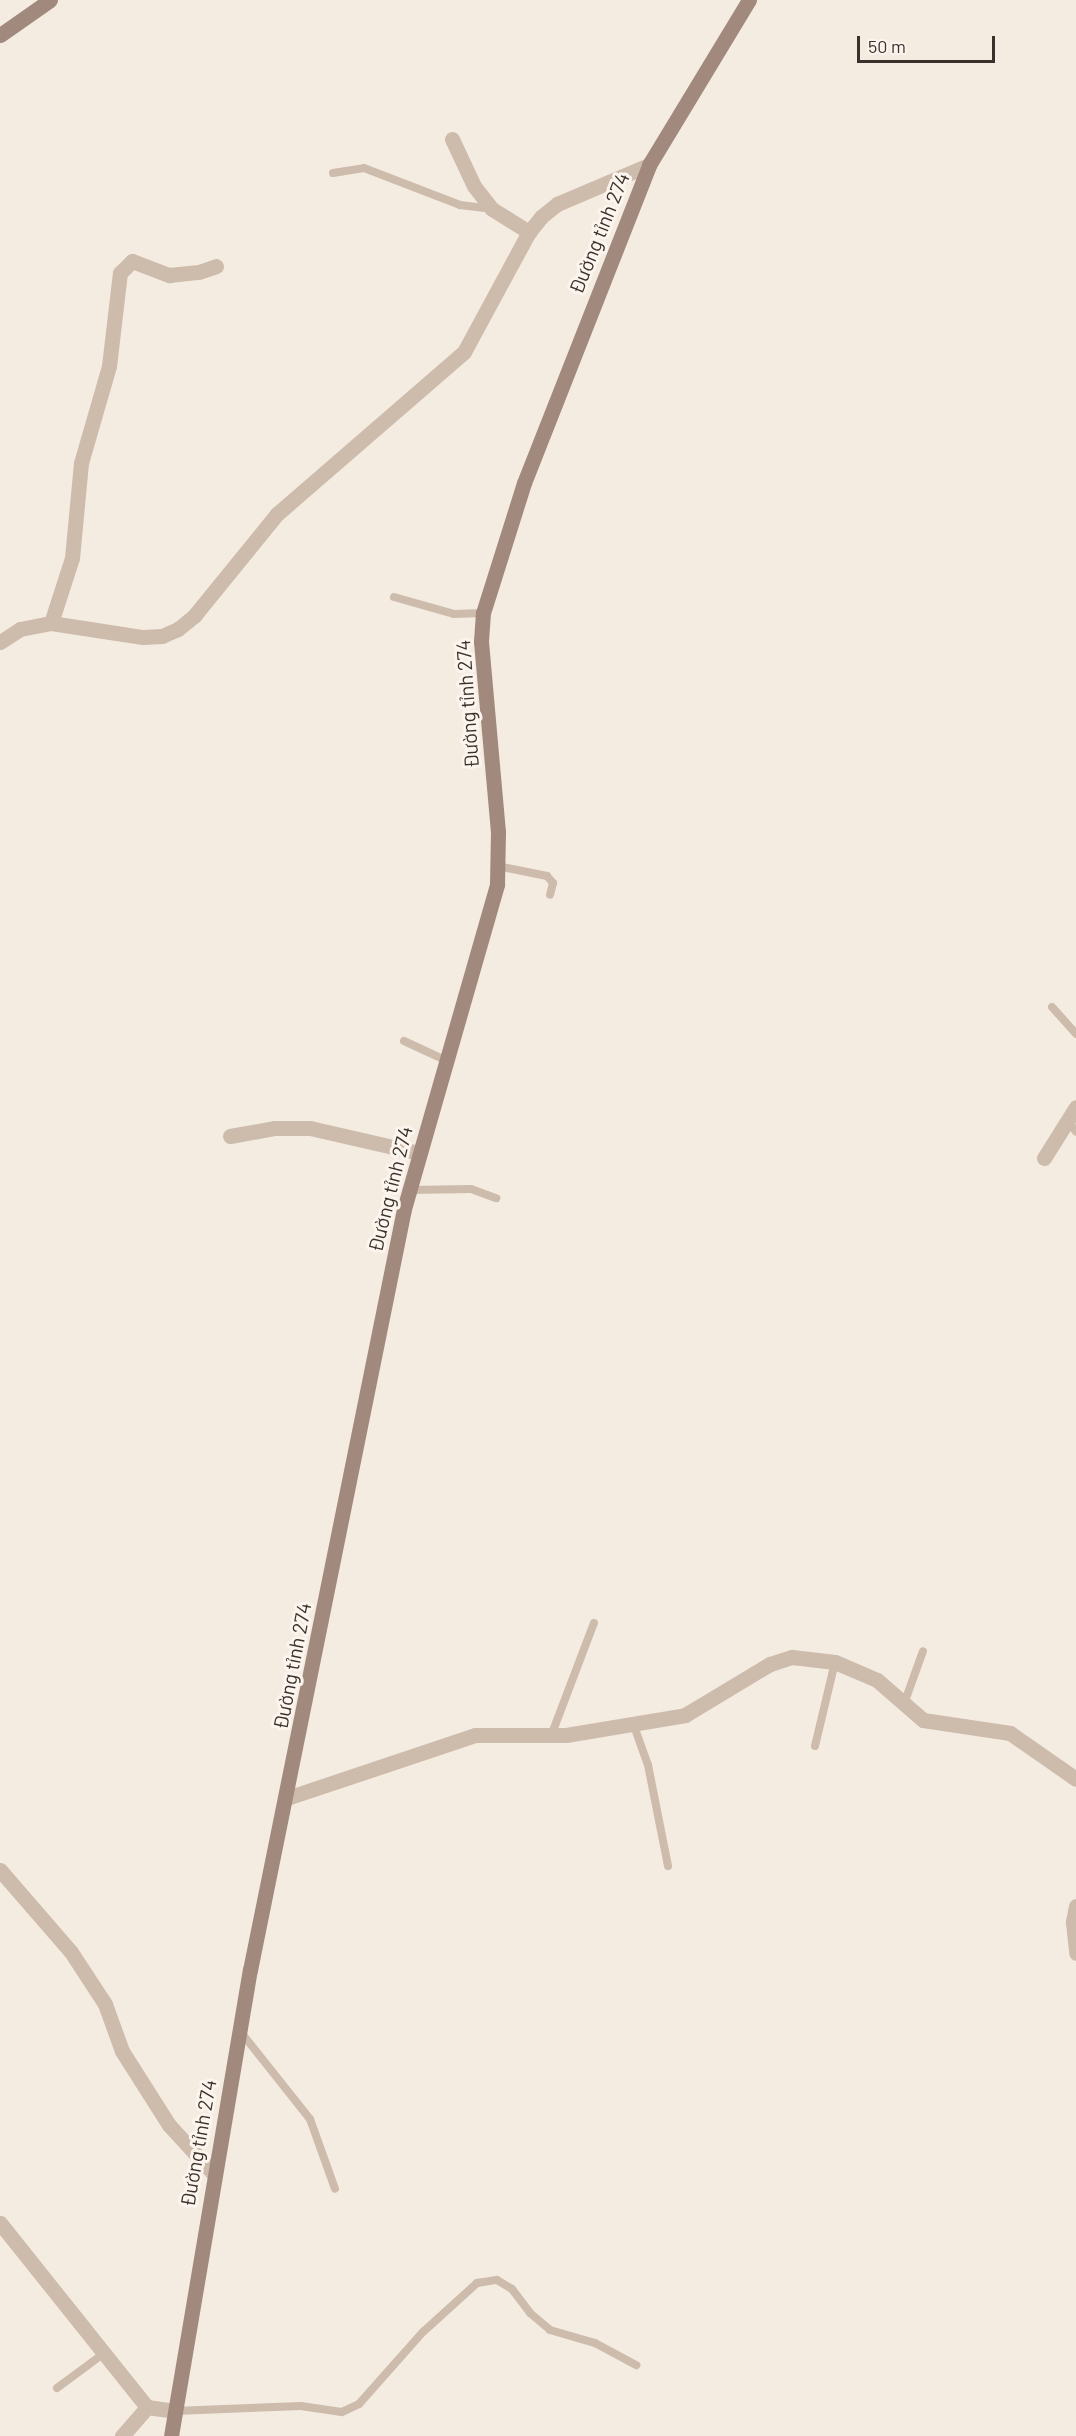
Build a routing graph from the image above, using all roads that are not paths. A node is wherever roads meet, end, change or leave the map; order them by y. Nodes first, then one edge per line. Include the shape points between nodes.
1 (50, 0) edge
2 (749, 0) edge
3 (0, 35) edge
4 (452, 139) dead end
5 (649, 165) junction
6 (333, 172) dead end
7 (492, 208) junction
8 (529, 232) junction
9 (216, 266) dead end
10 (394, 597) dead end
11 (483, 613) junction
12 (51, 623) junction
13 (0, 642) edge
14 (497, 866) junction
15 (550, 895) dead end
16 (1052, 1007) dead end
17 (1076, 1034) edge
18 (404, 1041) dead end
19 (445, 1060) junction
20 (1073, 1119) edge
21 (230, 1136) dead end
22 (419, 1153) junction
23 (1044, 1158) dead end
24 (409, 1190) junction
25 (496, 1198) dead end
26 (594, 1623) dead end
27 (923, 1651) dead end
28 (835, 1662) junction
29 (904, 1704) junction
30 (634, 1726) junction
31 (551, 1736) junction
32 (815, 1746) dead end
33 (1076, 1779) edge
34 (287, 1798) junction
35 (668, 1866) dead end
36 (0, 1870) edge
37 (1076, 1906) edge
38 (1076, 1953) edge
39 (240, 2030) junction
40 (213, 2173) junction
41 (335, 2189) dead end
42 (0, 2223) edge
43 (103, 2354) junction
44 (636, 2365) dead end
45 (57, 2388) dead end
46 (147, 2407) junction
47 (175, 2411) junction
48 (122, 2436) edge
49 (171, 2436) edge

1 - 3 main road
2 - 5 main road, Đường tỉnh 274
4 - 7 street via 474,186
5 - 8 street via 557,204
5 - 11 main road, Đường tỉnh 274 via 524,483
6 - 7 lane via 364,168 460,205
7 - 8 street
8 - 12 street via 464,352 277,514 186,622 162,636 143,637
9 - 12 street via 169,275 132,261 120,273 110,366 81,463 72,558
10 - 11 lane via 454,614
11 - 14 main road, Đường tỉnh 274 via 481,641 498,832
12 - 13 street via 20,629
14 - 15 lane via 547,876 553,883
14 - 19 main road, Đường tỉnh 274 via 497,884
16 - 17 lane
18 - 19 lane
19 - 22 main road, Đường tỉnh 274
20 - 23 street
21 - 22 street via 275,1128 310,1128
22 - 24 main road, Đường tỉnh 274
24 - 25 lane via 471,1189
24 - 34 main road, Đường tỉnh 274
26 - 31 lane
27 - 29 lane
28 - 29 street via 877,1680
28 - 30 street via 792,1657 770,1664 701,1708
28 - 32 lane
29 - 33 street via 930,1722 1010,1733
30 - 31 street
30 - 35 lane via 648,1765
31 - 34 street via 474,1735
34 - 39 main road, Đường tỉnh 274
36 - 40 street via 71,1952 105,2004 122,2051 163,2115
37 - 38 street
39 - 40 main road, Đường tỉnh 274
39 - 41 lane via 310,2120
40 - 47 main road, Đường tỉnh 274
42 - 43 street
43 - 45 lane
43 - 46 street
44 - 47 lane via 595,2343 550,2330 530,2313 512,2289 497,2280 477,2283 407,2348 359,2404 342,2412 301,2406
46 - 47 street
46 - 48 street
47 - 49 main road, Đường tỉnh 274

